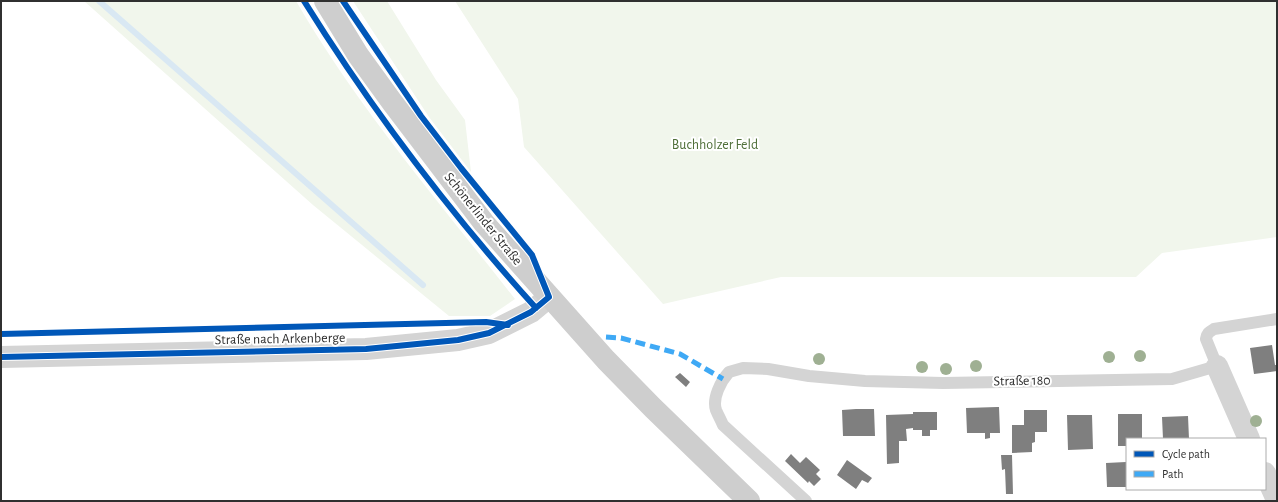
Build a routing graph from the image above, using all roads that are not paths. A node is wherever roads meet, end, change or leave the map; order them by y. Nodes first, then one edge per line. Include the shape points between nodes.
1 (325, 1) edge
2 (549, 298) junction
3 (1277, 319) edge
4 (1, 357) edge
5 (1217, 366) junction
6 (1249, 438) edge
7 (1266, 476) edge
8 (1277, 500) edge
9 (749, 501) edge
10 (806, 501) edge

1 - 2 main road, Schönerlinder Straße via 358,55 423,144 484,223
2 - 4 street, Straße nach Arkenberge via 531,312 490,333 458,340 366,349
2 - 9 main road, Schönerlinder Straße via 653,408
3 - 5 lane via 1208,332 1206,339
5 - 6 street
5 - 10 lane, Straße 180 via 1172,379 943,383 866,381 768,369 743,368 728,372 717,392 715,409 724,425
7 - 8 street

